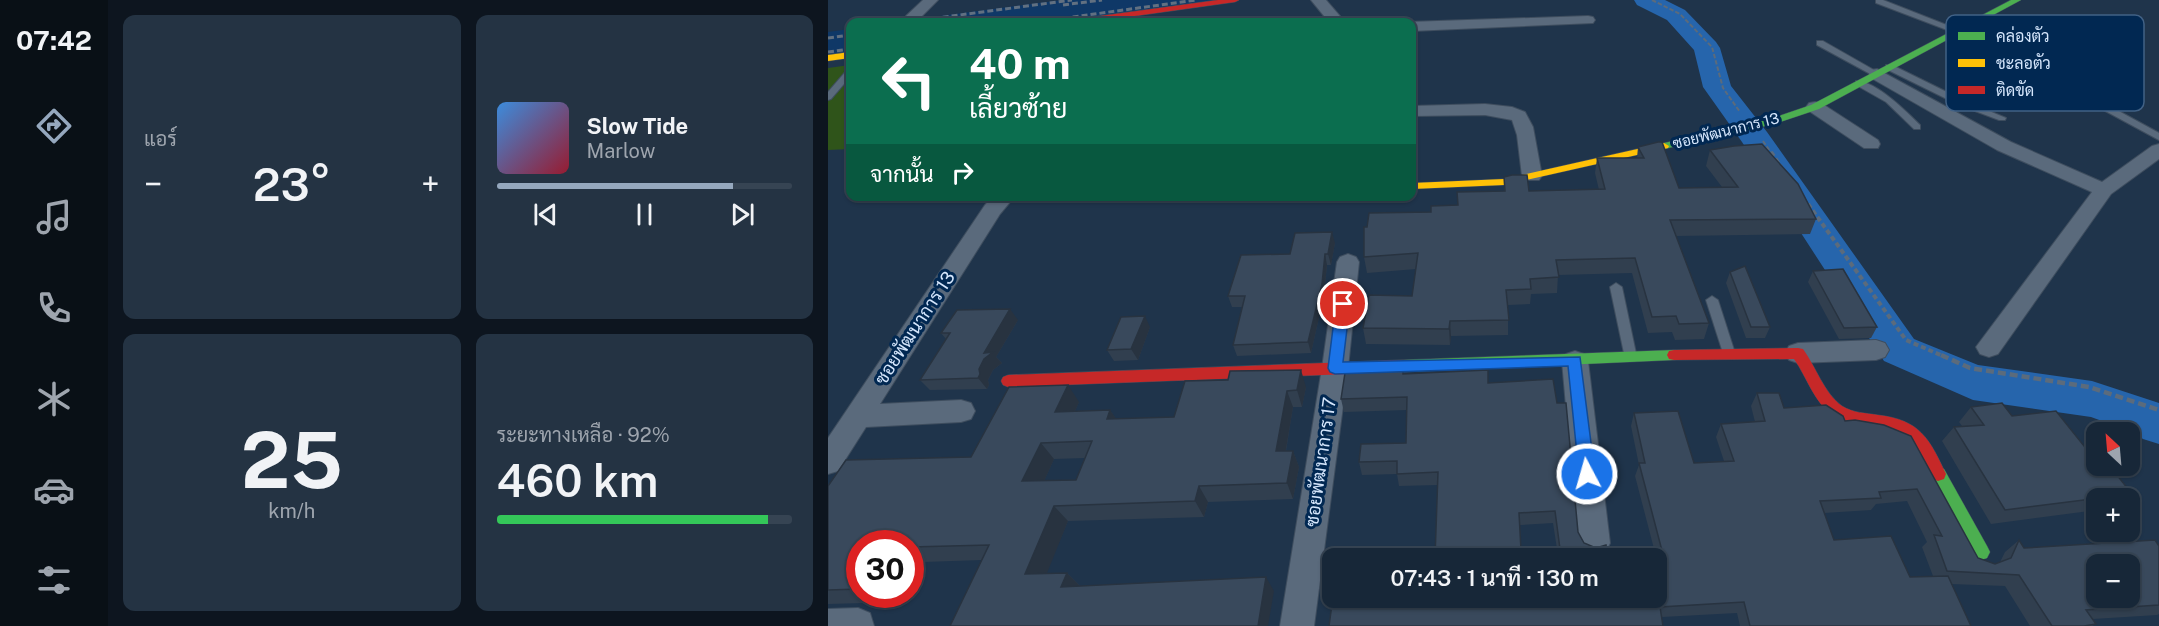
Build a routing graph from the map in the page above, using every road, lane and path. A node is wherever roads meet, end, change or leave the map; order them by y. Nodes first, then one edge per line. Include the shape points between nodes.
1 (931, 0) edge
2 (1235, 0) edge
3 (1318, 0) edge
4 (1652, 0) edge
5 (1879, 1) edge
6 (2010, 1) edge
7 (1986, 15) edge
8 (911, 18) edge
9 (1107, 18) edge
10 (1334, 18) edge
11 (1588, 20) dead end
12 (1416, 26) edge
13 (1946, 26) edge
14 (1946, 37) edge
15 (1820, 43) dead end
16 (846, 56) edge
17 (828, 58) edge
18 (1883, 70) junction
19 (846, 77) edge
20 (1859, 83) junction
21 (1946, 96) edge
22 (828, 97) edge
23 (1815, 107) junction
24 (1946, 110) edge
25 (1416, 111) edge
26 (1948, 111) edge
27 (1983, 111) edge
28 (2112, 111) edge
29 (2002, 118) dead end
30 (1770, 122) junction
31 (1917, 127) dead end
32 (2159, 137) edge
33 (1871, 144) dead end
34 (2159, 150) edge
35 (1783, 169) edge
36 (1532, 176) junction
37 (1416, 186) edge
38 (2104, 190) junction
39 (1803, 198) edge
40 (998, 201) edge
41 (1348, 262) dead end
42 (1616, 287) dead end
43 (1712, 300) dead end
44 (1989, 347) dead end
45 (1876, 350) dead end
46 (1729, 353) junction
47 (1798, 353) junction
48 (1631, 358) junction
49 (1575, 361) junction
50 (1335, 368) junction
51 (1008, 381) dead end
52 (2159, 410) edge
53 (961, 411) dead end
54 (859, 416) junction
55 (828, 462) edge
56 (1594, 543) dead end
57 (1981, 552) dead end
58 (1297, 626) edge

1 - 8 street
2 - 9 street
3 - 10 street
4 - 30 path via 1680,14 1712,48 1724,88 1744,118 1758,114
5 - 13 lane
6 - 7 street, ซอยพัฒนาการ 13
11 - 12 street
14 - 18 street, ซอยพัฒนาการ 13
15 - 18 lane
16 - 17 street
18 - 20 street, ซอยพัฒนาการ 13
18 - 21 lane
18 - 24 street
19 - 22 lane
20 - 23 street, ซอยพัฒนาการ 13
20 - 31 lane via 1889,100
23 - 30 street, ซอยพัฒนาการ 13
23 - 33 street
25 - 36 street via 1514,113 1522,122
26 - 38 street via 2004,146
27 - 29 lane
28 - 32 lane
30 - 35 path via 1756,131
30 - 36 street, ซอยพัฒนาการ 13
34 - 38 street
36 - 37 street, ซอยพัฒนาการ 13 via 1480,185
38 - 44 street
39 - 52 path via 1906,340 1970,368 2089,387
40 - 54 street, ซอยพัฒนาการ 13
41 - 50 street, ซอยพัฒนาการ 17
42 - 48 lane
43 - 46 lane
45 - 47 street
46 - 47 street
46 - 48 street
47 - 57 street via 1812,370 1829,404 1837,410 1857,419 1903,427 1917,437
48 - 49 street
49 - 50 street
49 - 56 street
50 - 51 street
50 - 58 street, ซอยพัฒนาการ 17
53 - 54 street
54 - 55 street, ซอยพัฒนาการ 13

